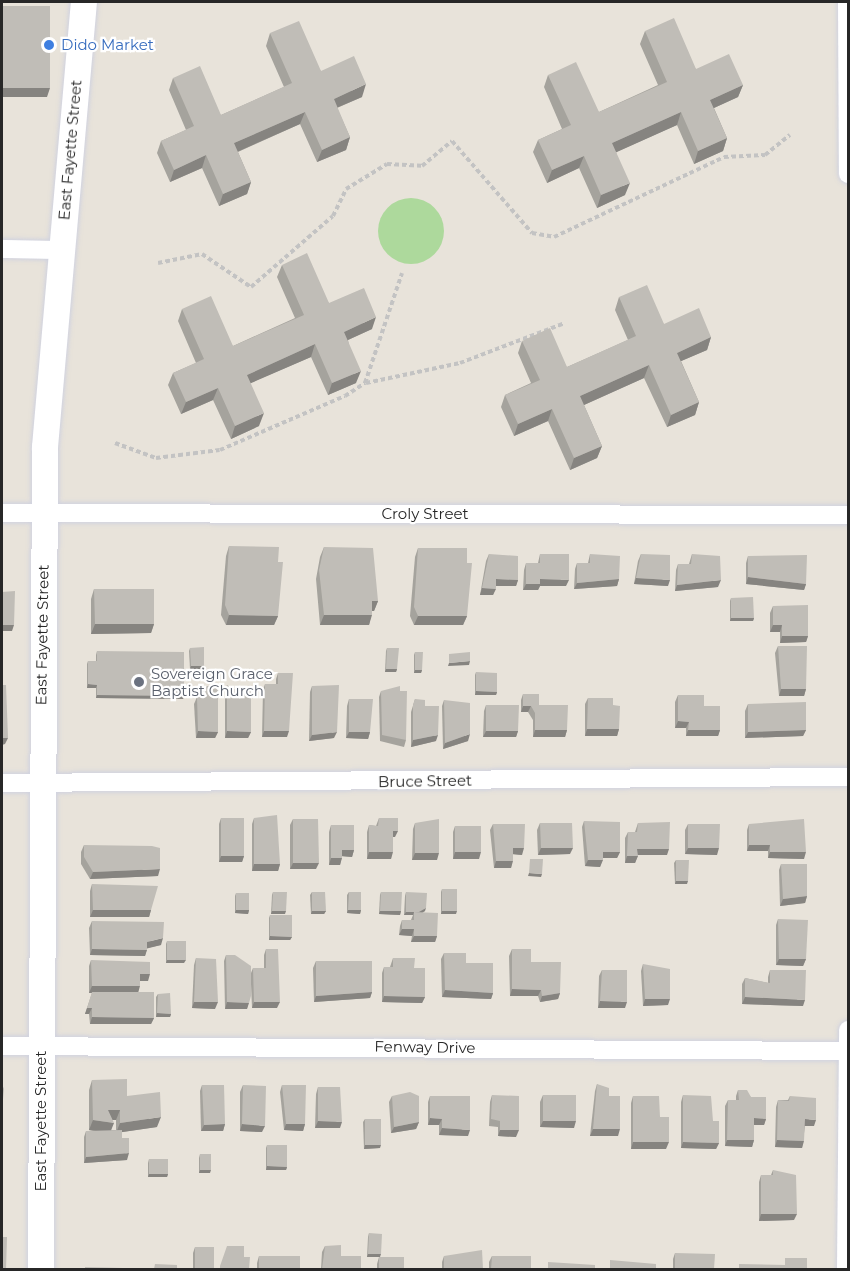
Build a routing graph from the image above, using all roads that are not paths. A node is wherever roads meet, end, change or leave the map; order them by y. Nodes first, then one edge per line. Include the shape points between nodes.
1 (84, 2) edge
2 (847, 2) edge
3 (849, 174) edge
4 (2, 249) edge
5 (61, 250) junction
6 (2, 513) edge
7 (44, 513) junction
8 (849, 515) edge
9 (849, 777) edge
10 (41, 782) junction
11 (2, 783) edge
12 (849, 1030) edge
13 (2, 1046) edge
14 (41, 1046) junction
15 (848, 1051) edge
16 (40, 1269) edge
17 (846, 1269) edge

1 - 5 street, East Fayette Street
2 - 3 street
4 - 5 street
5 - 7 street, East Fayette Street
6 - 7 street, Croly Street
7 - 8 street, Croly Street
7 - 10 street, East Fayette Street
9 - 10 street, Bruce Street
10 - 11 street, Bruce Street
10 - 14 street, East Fayette Street
12 - 15 street
13 - 14 street, Fenway Drive
14 - 15 street, Fenway Drive
14 - 16 street, East Fayette Street
15 - 17 street

